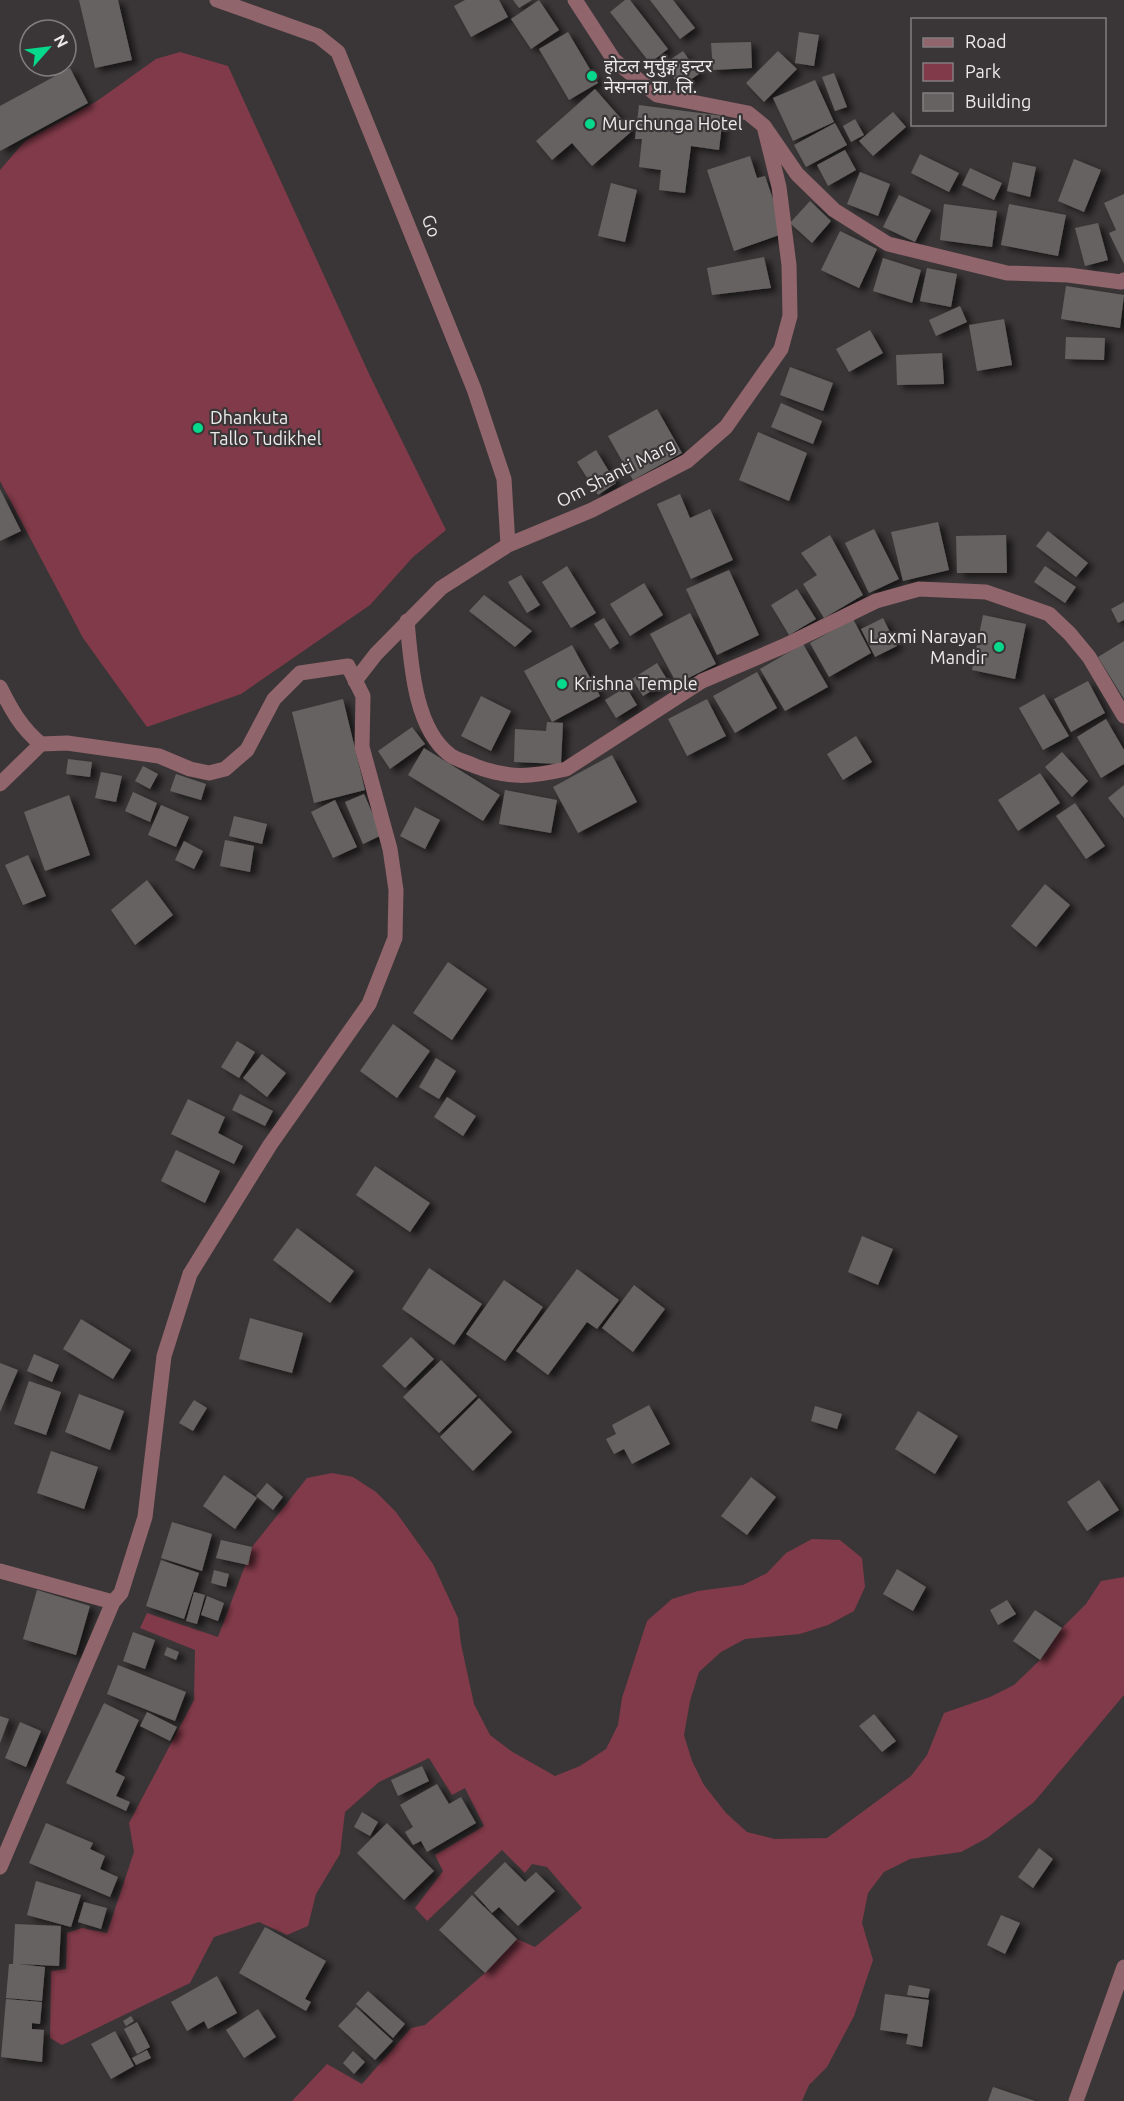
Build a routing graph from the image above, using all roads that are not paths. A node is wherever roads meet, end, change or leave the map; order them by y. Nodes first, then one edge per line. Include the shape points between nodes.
1 (217, 0) edge
2 (574, 0) edge
3 (764, 126) junction
4 (1124, 280) edge
5 (508, 545) junction
6 (407, 621) junction
7 (356, 681) junction
8 (0, 687) edge
9 (1124, 716) edge
10 (40, 744) junction
11 (0, 784) edge
12 (0, 1571) edge
13 (113, 1602) junction
14 (0, 1867) edge
15 (1124, 1967) edge
16 (1076, 2101) edge

1 - 5 street, Go via 318,36 338,52 474,389 504,479
2 - 3 street via 614,60 657,95 748,113
3 - 4 street via 797,174 834,210 888,244 1007,273
3 - 5 street, Om Shanti Marg via 779,187 789,265 790,316 781,349 726,428 687,461 592,510
5 - 6 street, Om Shanti Marg via 441,588
6 - 7 street, Om Shanti Marg
6 - 9 street via 417,695 427,724 440,745 451,756 493,772 521,777 566,769 702,681 876,601 919,589 986,592 1049,614 1089,657
7 - 10 street via 348,666 300,674 274,699 247,750 225,769 209,773 159,756 67,743
7 - 13 street via 363,696 362,747 390,849 396,890 395,938 369,1004 270,1145 190,1274 164,1356 145,1517 121,1593
8 - 10 street via 26,732
10 - 11 street
12 - 13 street
13 - 14 street
15 - 16 street

